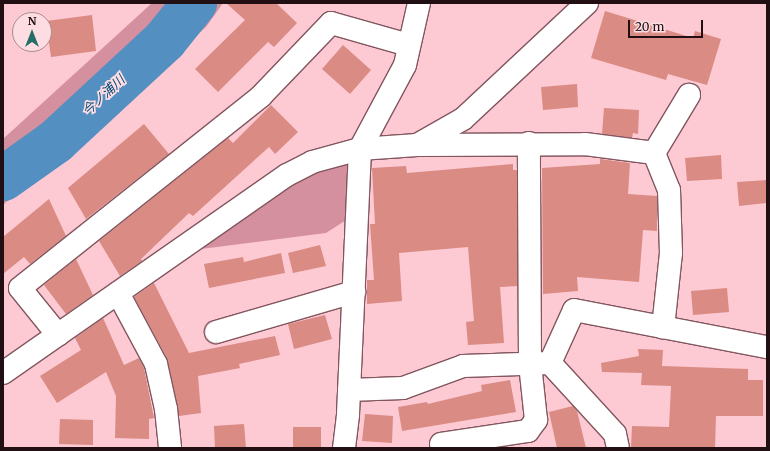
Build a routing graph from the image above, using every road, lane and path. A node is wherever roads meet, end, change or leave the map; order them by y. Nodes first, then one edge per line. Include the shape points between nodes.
1 (419, 3) edge
2 (587, 3) edge
3 (409, 45) junction
4 (689, 95) dead end
5 (529, 143) junction
6 (417, 145) junction
7 (360, 149) junction
8 (654, 153) junction
9 (118, 292) junction
10 (354, 292) junction
11 (663, 328) junction
12 (216, 332) dead end
13 (58, 335) junction
14 (767, 347) edge
15 (540, 364) junction
16 (3, 373) edge
17 (349, 390) junction
18 (441, 444) dead end
19 (170, 448) edge
20 (344, 448) edge
21 (618, 448) edge

1 - 3 street
2 - 6 street via 463,119
3 - 7 street via 405,65
3 - 13 street via 331,23 261,96 20,288
4 - 8 street
5 - 6 street
5 - 8 street via 585,144
5 - 15 street
6 - 7 street
7 - 9 street via 312,162 287,175
7 - 10 street
8 - 11 street via 669,190 671,253
9 - 13 street
9 - 19 street via 156,364 166,409
10 - 12 street
10 - 17 street
11 - 14 street
11 - 15 street via 574,310
13 - 16 street
15 - 17 street via 463,366 403,388
15 - 18 street via 536,420 528,432
15 - 21 street via 615,434
17 - 20 street

